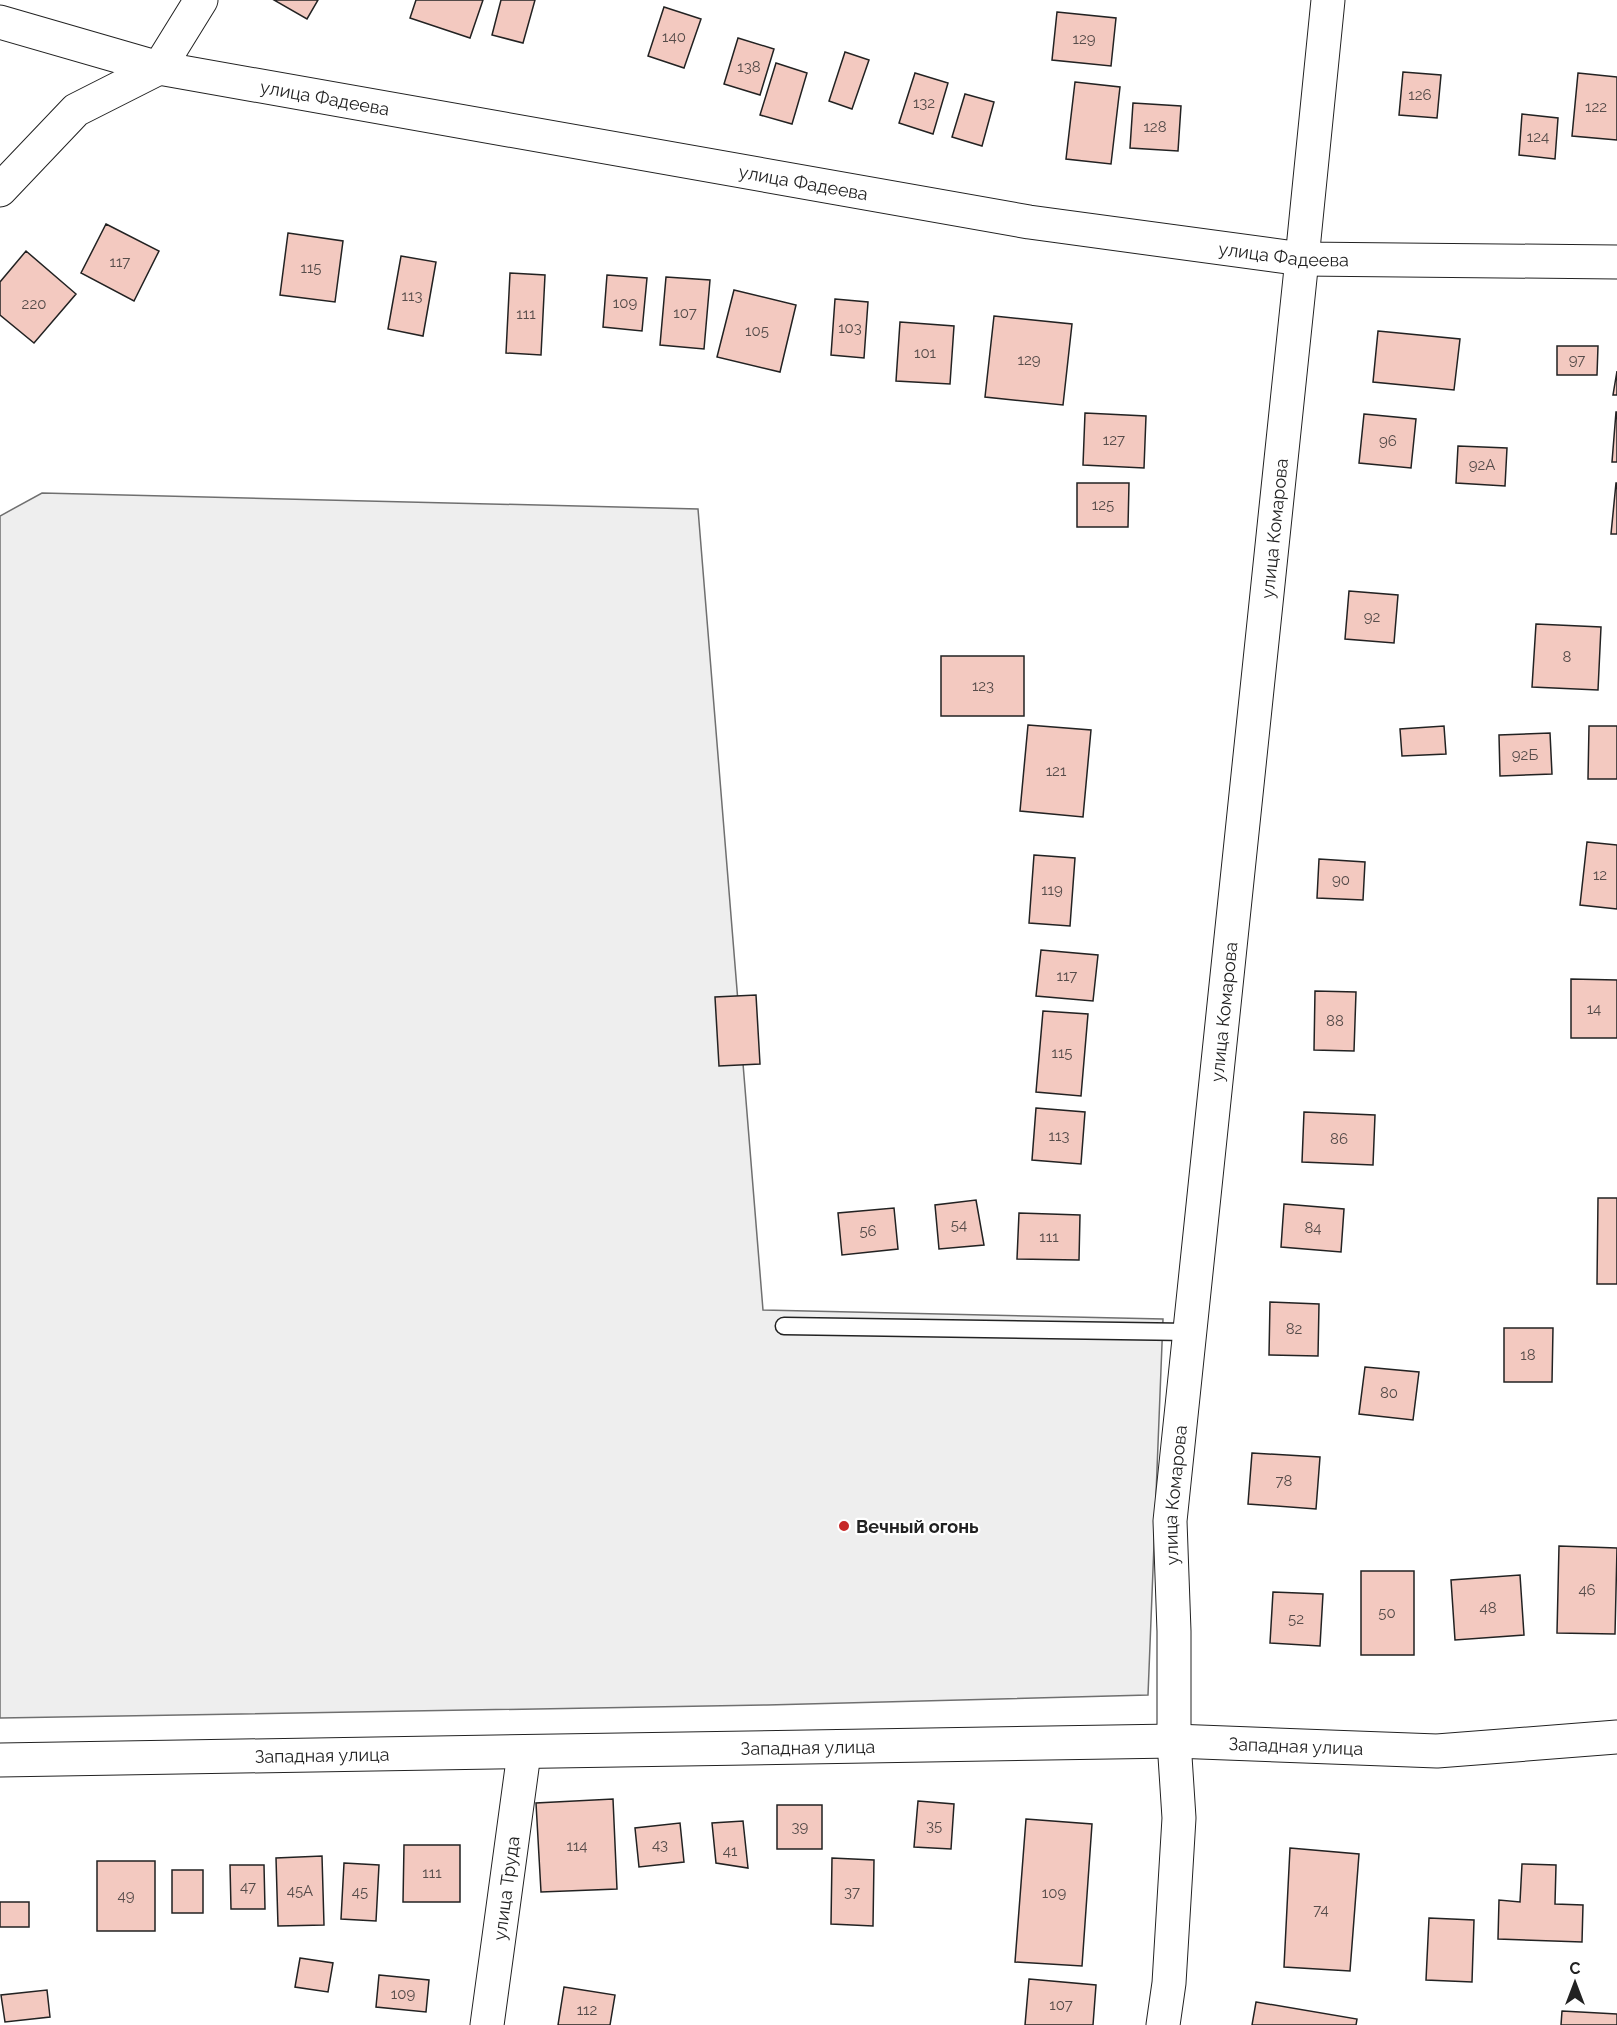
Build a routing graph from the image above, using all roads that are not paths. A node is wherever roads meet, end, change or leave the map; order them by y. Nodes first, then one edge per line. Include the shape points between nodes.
1 (201, 0) edge
2 (1328, 0) edge
3 (0, 22) edge
4 (159, 68) junction
5 (0, 190) edge
6 (1302, 259) junction
7 (1617, 262) edge
8 (784, 1326) dead end
9 (1190, 1332) junction
10 (1617, 1737) edge
11 (1174, 1741) junction
12 (524, 1753) junction
13 (0, 1760) edge
14 (487, 2025) edge
15 (1163, 2025) edge

1 - 4 street
2 - 6 street, улица Комарова
3 - 4 street, улица Фадеева
4 - 5 street via 76,110
4 - 6 street, улица Фадеева via 1029,222
6 - 7 street, улица Фадеева
6 - 9 street, улица Комарова
8 - 9 lane
9 - 11 street, улица Комарова via 1170,1521
10 - 11 street, Западная улица via 1437,1751
11 - 12 street, Западная улица
11 - 15 street, улица Комарова via 1179,1818
12 - 13 street, Западная улица
12 - 14 street, улица Труда

